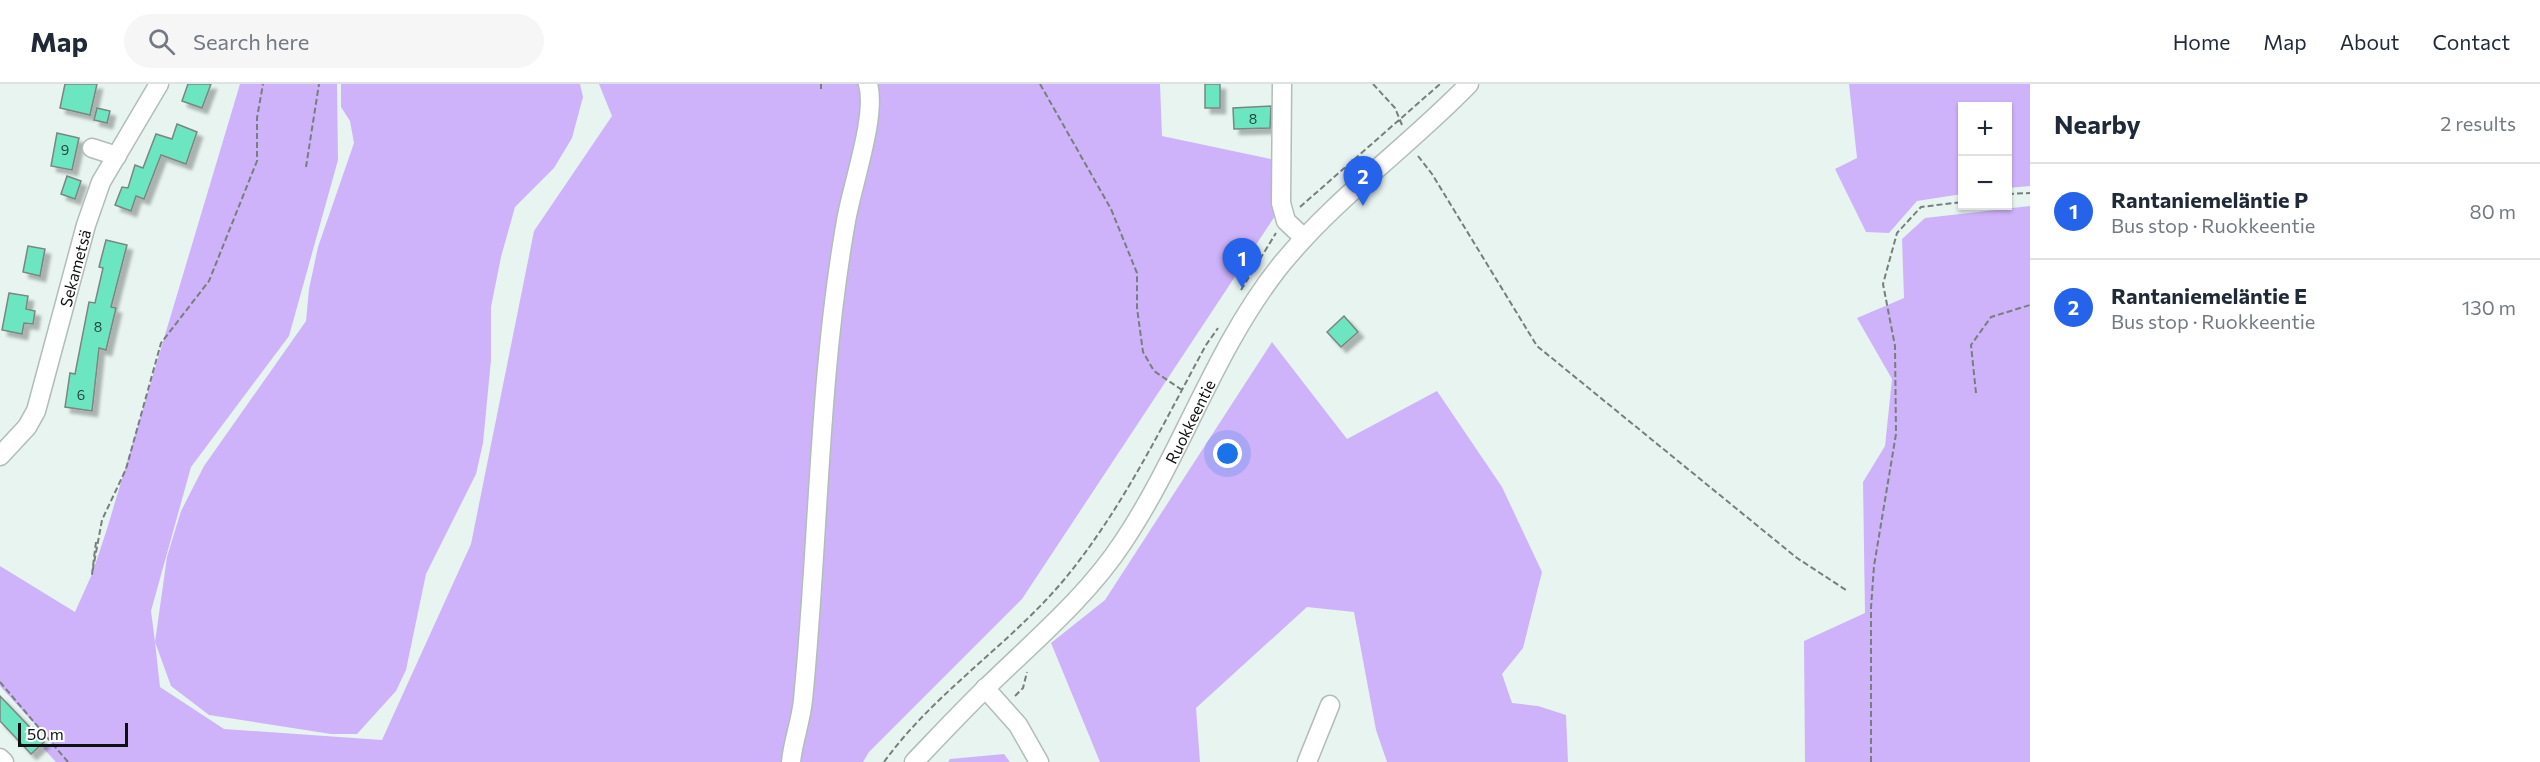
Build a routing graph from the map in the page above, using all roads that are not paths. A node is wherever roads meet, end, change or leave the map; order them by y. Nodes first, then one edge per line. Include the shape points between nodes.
1 (159, 84) edge
2 (868, 84) edge
3 (1282, 84) edge
4 (1470, 84) edge
5 (93, 148) dead end
6 (117, 156) junction
7 (1304, 238) junction
8 (0, 456) edge
9 (985, 688) junction
10 (1330, 705) dead end
11 (0, 758) edge
12 (4, 762) edge
13 (790, 762) edge
14 (914, 762) edge
15 (1039, 762) edge
16 (1307, 762) edge

1 - 6 street, Sekametsä via 124,128
2 - 13 street via 869,119 846,222 832,312 803,702
3 - 7 street via 1281,203 1286,221
4 - 7 street, Ruokkeentie
5 - 6 street
6 - 8 street, Sekametsä via 101,182 86,225 36,411
7 - 9 street, Ruokkeentie via 1236,332 1154,494 1122,544 1084,591
9 - 14 street, Ruokkeentie
9 - 15 street via 1018,725
10 - 16 street
11 - 12 street

